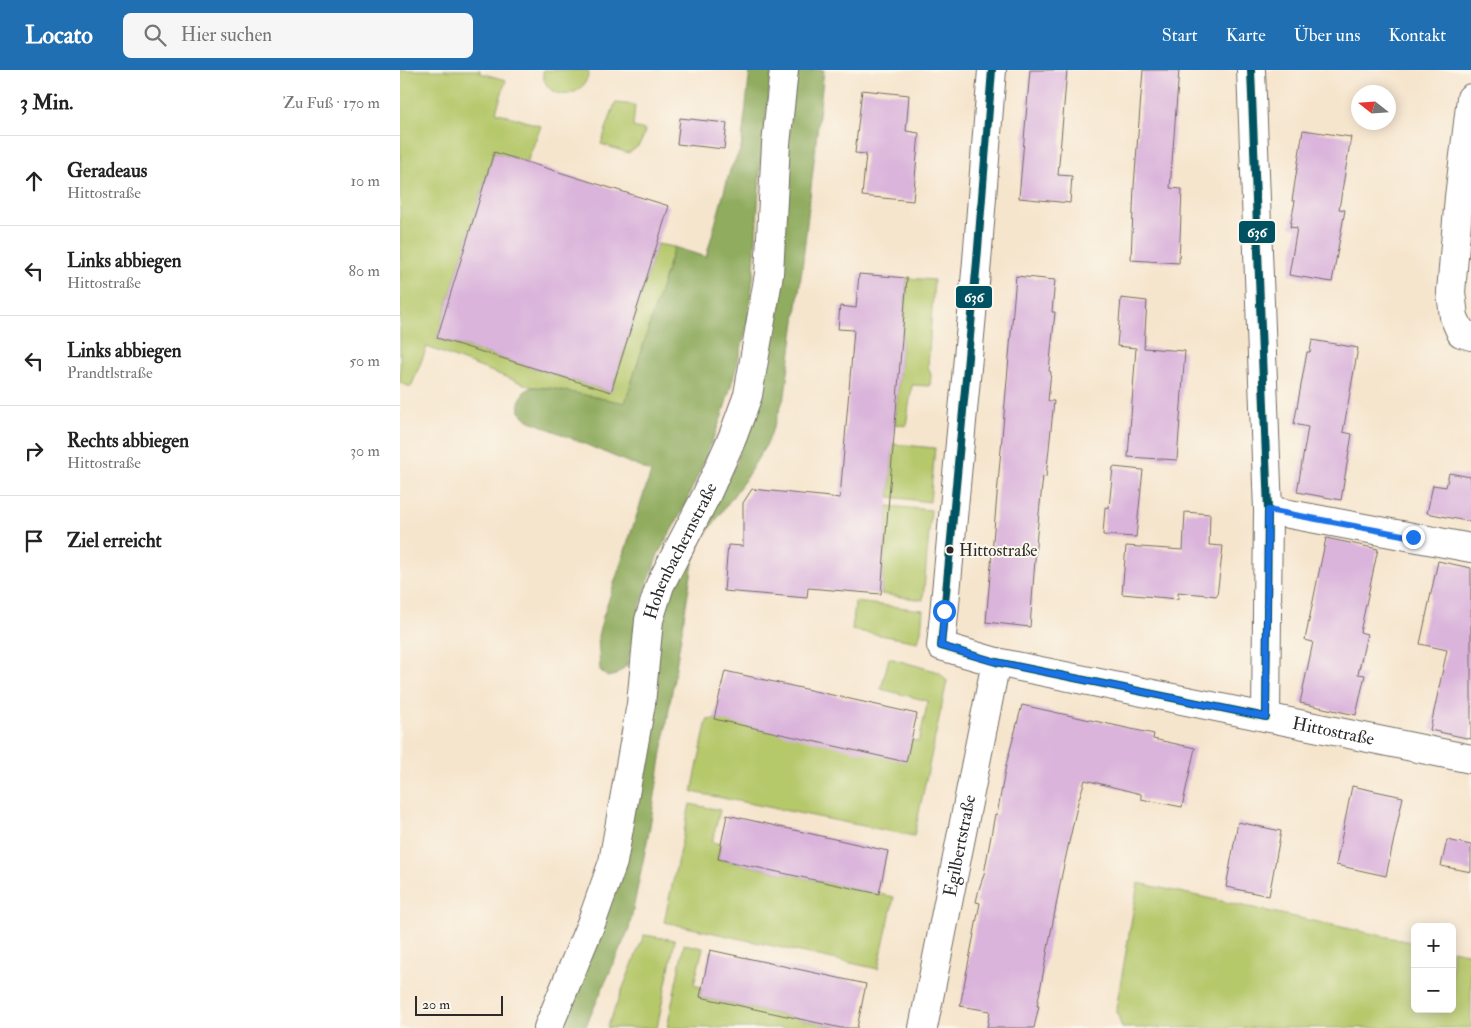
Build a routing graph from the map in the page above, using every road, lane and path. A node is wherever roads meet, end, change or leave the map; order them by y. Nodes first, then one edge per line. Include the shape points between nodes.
1 (784, 70) edge
2 (992, 70) edge
3 (1251, 70) edge
4 (1471, 98) edge
5 (1471, 336) edge
6 (1268, 510) junction
7 (1471, 548) edge
8 (996, 662) junction
9 (1266, 717) junction
10 (1471, 759) edge
11 (548, 1028) edge
12 (923, 1028) edge

1 - 11 street, Hohenbachernstraße via 776,144 769,274 748,395 710,488 660,585 649,620 641,704 613,862
2 - 8 street, Hittostraße via 941,646
3 - 6 street
4 - 5 street via 1451,292 1454,317 1461,334
6 - 7 street
6 - 9 street
8 - 9 street, Hittostraße
8 - 12 street, Egilbertstraße
9 - 10 street, Hittostraße

